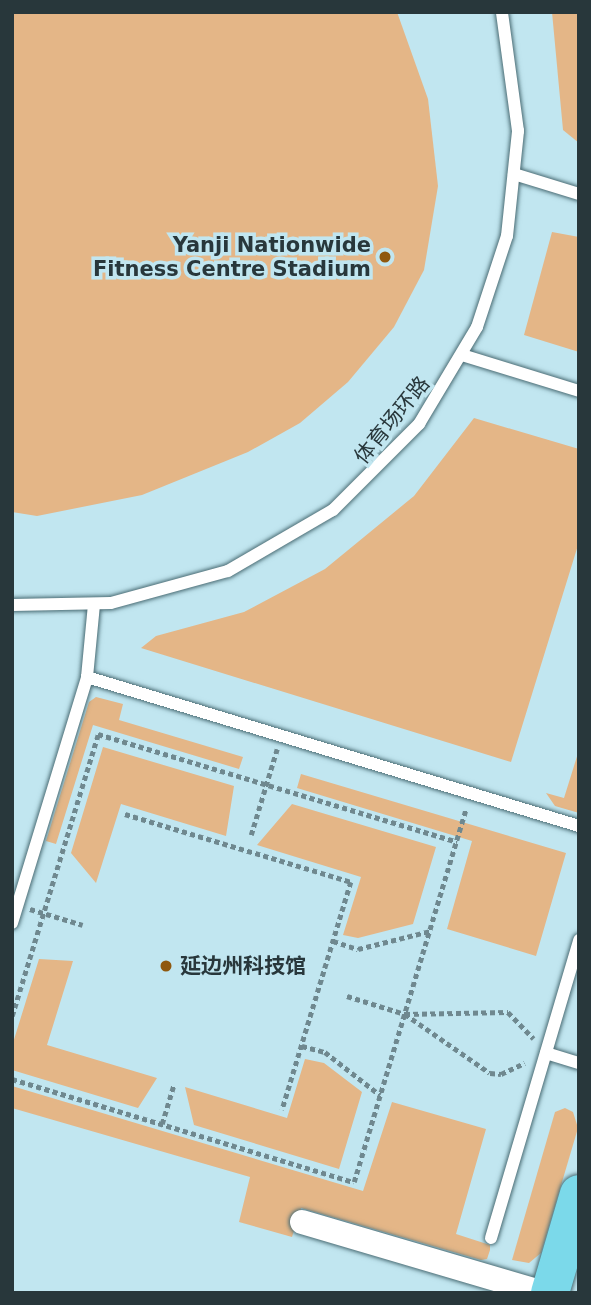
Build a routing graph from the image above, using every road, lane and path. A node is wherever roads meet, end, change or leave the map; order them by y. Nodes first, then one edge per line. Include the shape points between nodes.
1 (502, 12) edge
2 (514, 174) junction
3 (579, 194) edge
4 (462, 355) junction
5 (579, 391) edge
6 (94, 604) junction
7 (12, 606) edge
8 (87, 677) junction
9 (281, 736) junction
10 (265, 784) junction
11 (470, 793) junction
12 (125, 814) dead end
13 (579, 826) edge
14 (251, 835) dead end
15 (457, 842) junction
16 (18, 906) junction
17 (43, 913) junction
18 (12, 923) edge
19 (83, 925) dead end
20 (430, 931) junction
21 (579, 940) edge
22 (334, 941) junction
23 (347, 996) dead end
24 (405, 1014) junction
25 (12, 1016) edge
26 (302, 1045) junction
27 (546, 1053) junction
28 (579, 1063) edge
29 (12, 1079) edge
30 (174, 1084) dead end
31 (380, 1095) junction
32 (282, 1110) dead end
33 (162, 1124) junction
34 (579, 1195) edge
35 (302, 1223) dead end
36 (491, 1238) dead end
37 (543, 1293) edge
38 (550, 1293) edge

1 - 2 lane, 体育场环路 via 516,91
2 - 3 lane
2 - 4 lane, 体育场环路 via 499,267
4 - 5 lane
4 - 6 lane, 体育场环路 via 443,391 393,455 333,510 300,533 228,571 190,585
6 - 7 lane, 体育场环路
6 - 8 lane
8 - 9 lane
8 - 16 lane
9 - 10 path
9 - 11 lane
10 - 14 path
10 - 15 path
10 - 17 path via 98,734
11 - 13 lane
11 - 15 path
12 - 22 path via 351,882
15 - 20 path
16 - 17 path
16 - 18 lane
17 - 19 path
17 - 25 path
20 - 22 path via 358,949
20 - 24 path
21 - 27 lane
22 - 26 path
23 - 24 path
24 - 27 path via 508,1012
24 - 27 path via 490,1073 501,1074
24 - 31 path
26 - 31 path via 325,1052
26 - 32 path
27 - 28 lane
27 - 36 lane
29 - 33 path
30 - 33 path
31 - 33 path via 354,1182
34 - 38 main road
35 - 37 street

